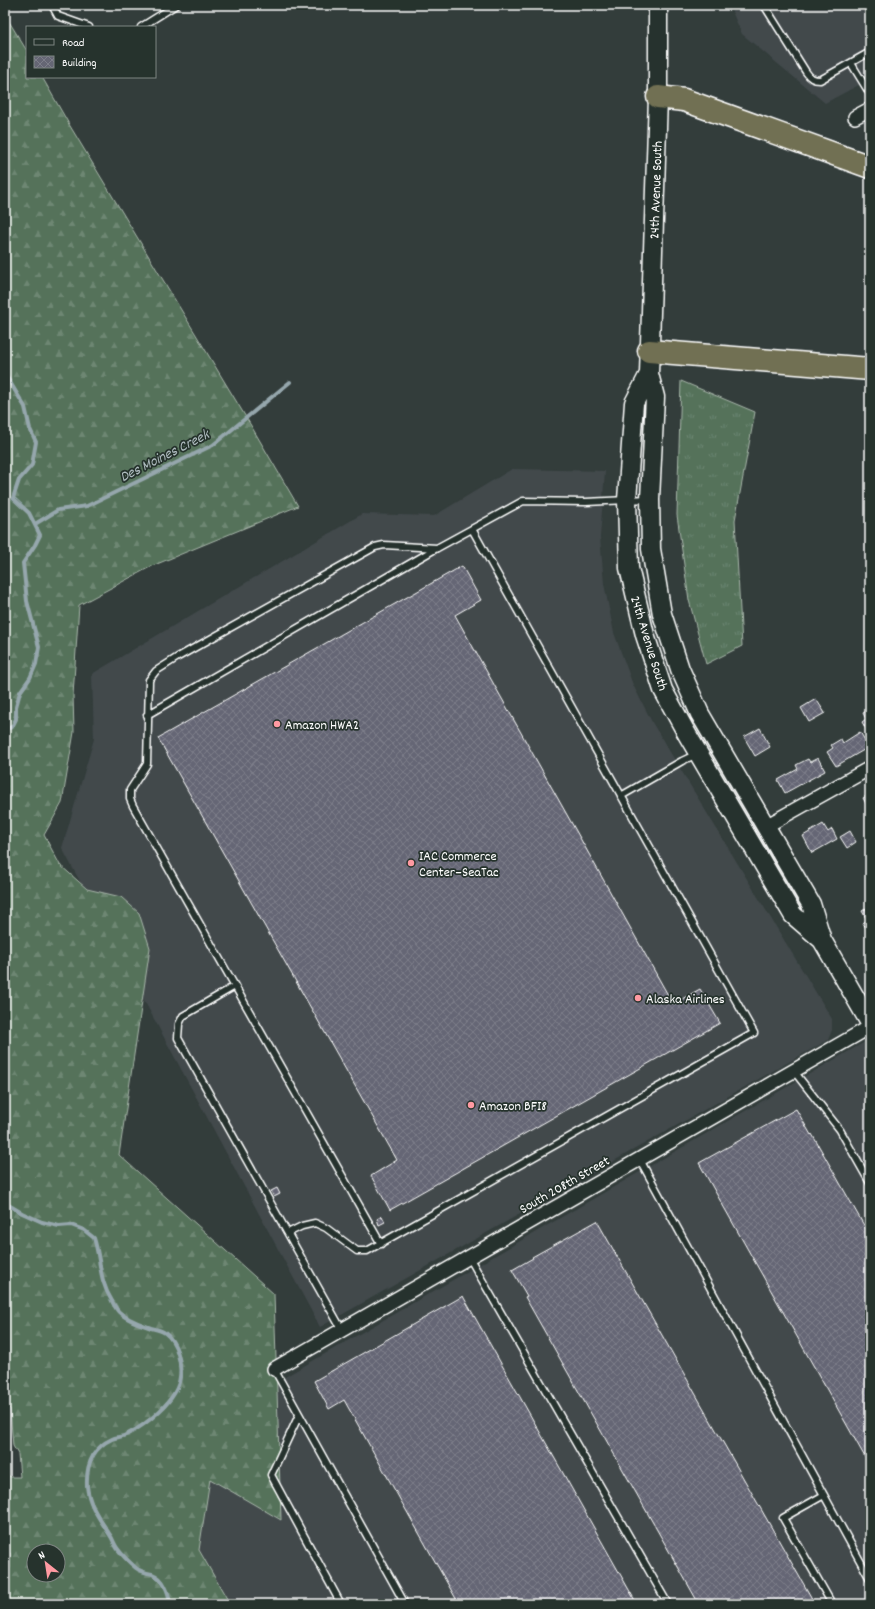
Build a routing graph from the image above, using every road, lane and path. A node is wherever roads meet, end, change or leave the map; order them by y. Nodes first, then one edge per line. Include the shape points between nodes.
1 (52, 5) edge
2 (176, 5) edge
3 (658, 5) edge
4 (764, 5) edge
5 (86, 26) edge
6 (143, 26) edge
7 (870, 52) edge
8 (851, 63) junction
9 (870, 94) edge
10 (658, 97) junction
11 (870, 109) edge
12 (855, 117) dead end
13 (870, 167) edge
14 (649, 351) junction
15 (870, 369) edge
16 (649, 374) junction
17 (650, 499) junction
18 (627, 500) junction
19 (472, 529) junction
20 (437, 548) junction
21 (147, 715) junction
22 (699, 754) junction
23 (870, 768) edge
24 (621, 796) junction
25 (766, 826) junction
26 (822, 940) junction
27 (235, 986) junction
28 (870, 1023) edge
29 (870, 1027) edge
30 (793, 1070) junction
31 (639, 1158) junction
32 (870, 1183) edge
33 (288, 1233) junction
34 (381, 1244) junction
35 (469, 1257) junction
36 (342, 1330) junction
37 (274, 1369) joint
38 (299, 1415) junction
39 (824, 1495) junction
40 (870, 1579) edge
41 (341, 1604) edge
42 (405, 1604) edge
43 (668, 1604) edge
44 (832, 1604) edge

1 - 5 lane via 58,16
2 - 6 lane
3 - 10 street, 24th Avenue South
4 - 8 lane via 810,77 820,80
7 - 8 lane
8 - 9 lane
10 - 13 highway via 684,100
10 - 14 street, 24th Avenue South
11 - 12 street
14 - 15 highway
14 - 16 street, 24th Avenue South
16 - 17 street, 24th Avenue South via 655,397
16 - 18 street, 24th Avenue South via 634,403
17 - 18 lane
17 - 25 street, 24th Avenue South via 651,549 662,614 680,669 700,714
18 - 19 lane via 523,501
18 - 22 street, 24th Avenue South via 629,568 645,635 663,690
19 - 20 lane
19 - 24 lane
20 - 21 lane
20 - 21 lane via 384,545 375,547 178,657 156,671 149,680
21 - 27 lane via 147,764 130,790 130,799
22 - 24 lane
22 - 26 street, 24th Avenue South via 793,915
23 - 25 street
24 - 34 lane via 754,1033
25 - 26 street, 24th Avenue South via 811,904
26 - 28 street, 24th Avenue South
27 - 33 lane via 183,1016 179,1024 178,1038
27 - 34 lane
29 - 30 street, South 208th Street
30 - 31 street, South 208th Street
30 - 32 lane via 840,1130
31 - 35 street, South 208th Street
31 - 39 lane
33 - 34 lane via 315,1223 357,1251 367,1251
33 - 36 lane
35 - 36 street, South 208th Street
35 - 43 lane
36 - 37 street, South 208th Street
37 - 38 lane
38 - 41 lane via 271,1475
38 - 42 lane
39 - 40 lane
39 - 44 lane via 783,1518

